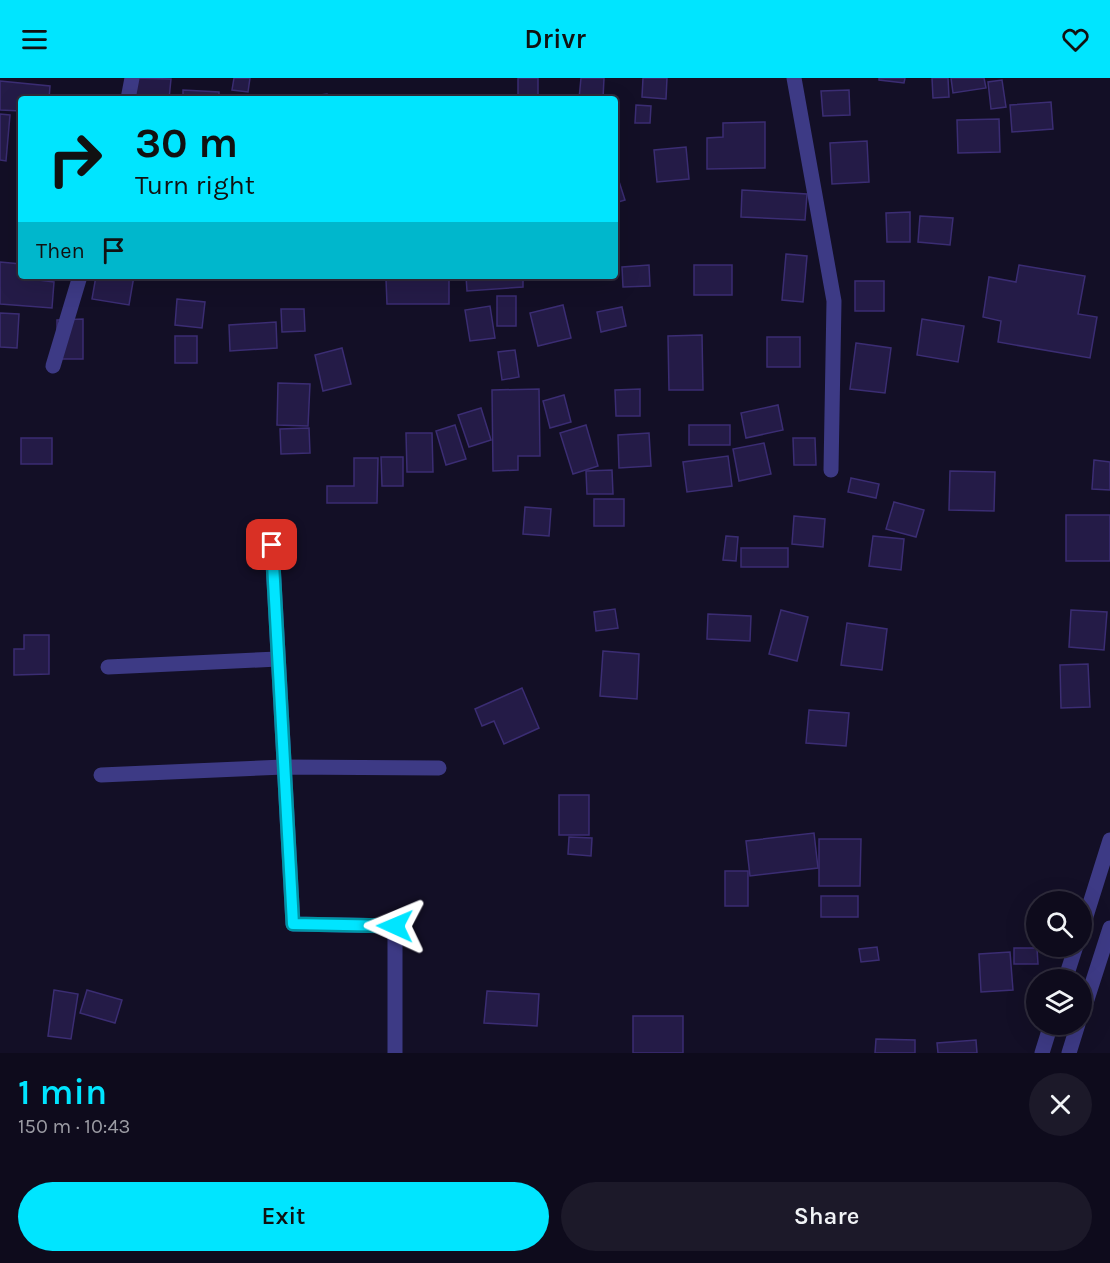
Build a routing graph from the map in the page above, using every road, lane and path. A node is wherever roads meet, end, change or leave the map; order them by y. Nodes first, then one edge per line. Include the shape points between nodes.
1 (132, 78) edge
2 (794, 78) edge
3 (129, 96) edge
4 (79, 279) edge
5 (53, 366) dead end
6 (831, 470) dead end
7 (272, 545) dead end
8 (278, 659) junction
9 (108, 667) dead end
10 (284, 767) junction
11 (439, 768) dead end
12 (101, 776) dead end
13 (1110, 840) edge
14 (1092, 897) edge
15 (1110, 928) edge
16 (1092, 984) edge
17 (1048, 1035) edge
18 (1075, 1035) edge
19 (395, 1053) edge
20 (1042, 1053) edge
21 (1069, 1053) edge

1 - 3 street
2 - 6 street via 834,301
4 - 5 street
7 - 8 street
8 - 9 street
8 - 10 street
10 - 11 street
10 - 12 street
10 - 19 street via 293,924 395,926
13 - 14 street
15 - 16 street
17 - 20 street
18 - 21 street

